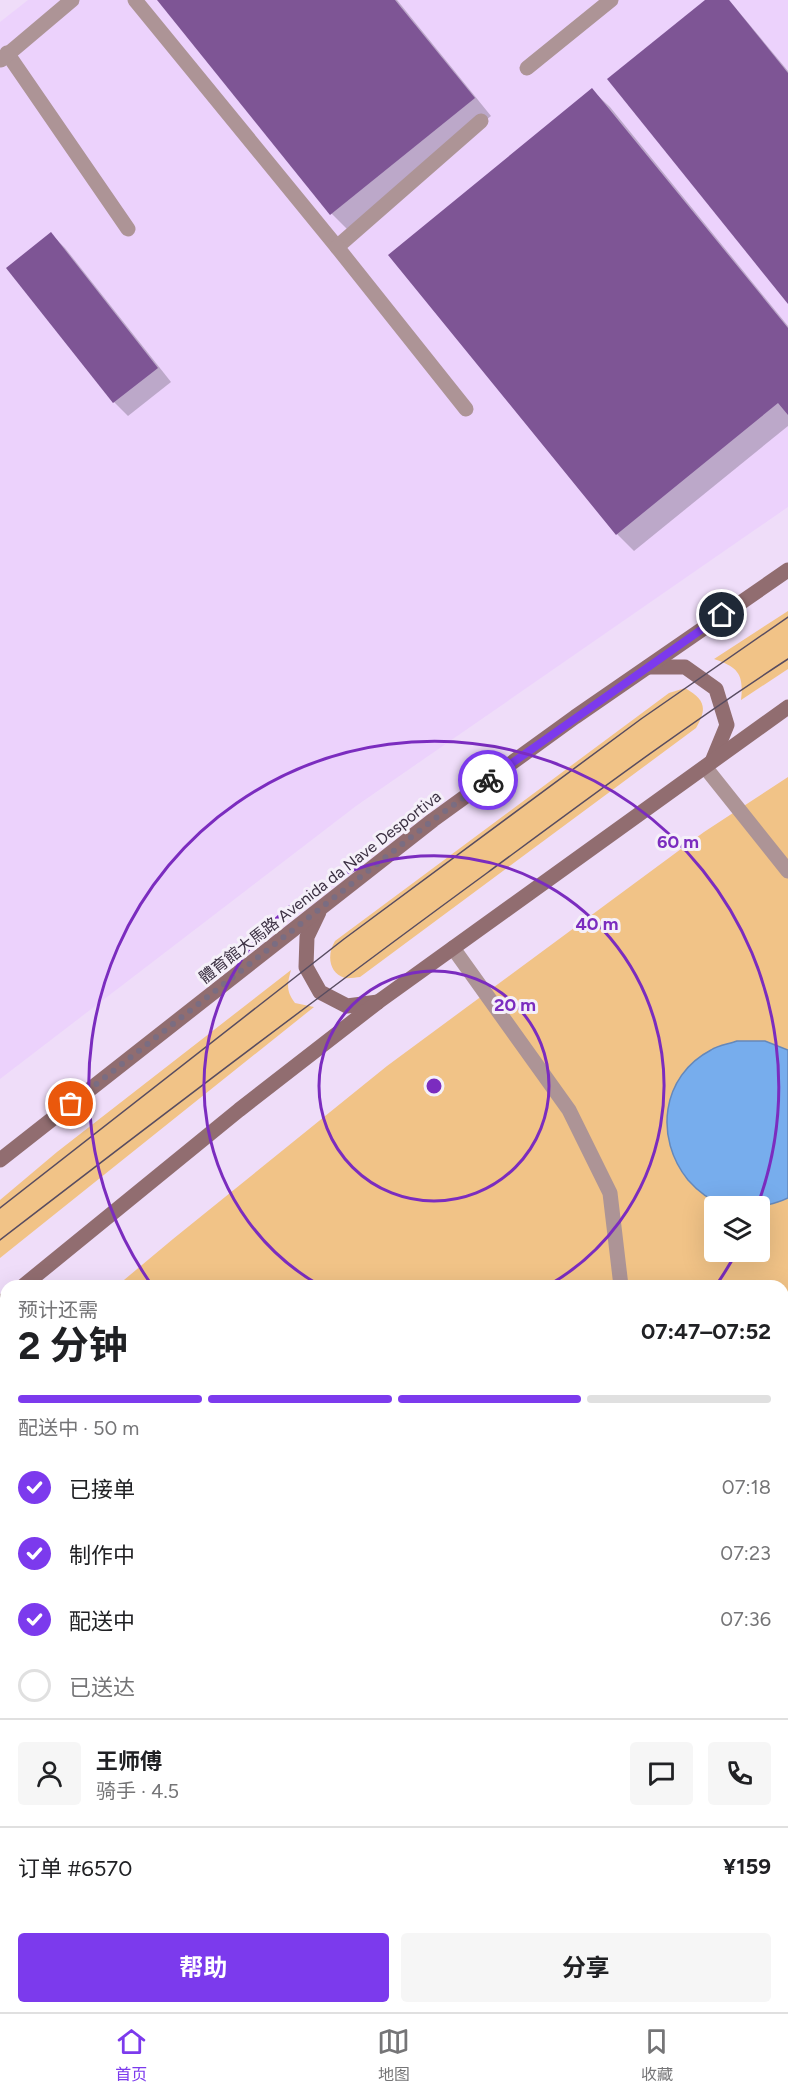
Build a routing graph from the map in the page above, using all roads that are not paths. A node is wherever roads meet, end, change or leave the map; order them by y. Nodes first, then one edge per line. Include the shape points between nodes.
1 (72, 0) edge
2 (135, 0) edge
3 (611, 0) edge
4 (3, 57) edge
5 (527, 68) dead end
6 (482, 121) dead end
7 (128, 229) dead end
8 (337, 247) junction
9 (466, 409) dead end
10 (788, 570) edge
11 (648, 668) junction
12 (788, 707) edge
13 (709, 763) junction
14 (788, 871) edge
15 (321, 908) junction
16 (453, 948) junction
17 (378, 1002) junction
18 (0, 1160) edge
19 (30, 1280) edge
20 (620, 1280) edge

1 - 4 lane
2 - 8 lane
3 - 5 lane
4 - 7 lane
6 - 8 lane
8 - 9 lane
10 - 11 main road, 體育館大馬路 Avenida da Nave Desportiva
11 - 13 main road via 685,667 716,688 727,725
11 - 15 main road, 體育館大馬路 Avenida da Nave Desportiva via 433,820
12 - 13 main road
13 - 14 lane
13 - 16 main road
15 - 17 main road via 307,937 306,966 321,992 347,1006
15 - 18 main road, 體育館大馬路 Avenida da Nave Desportiva
16 - 17 main road
16 - 20 lane via 569,1110 609,1193
17 - 19 main road

